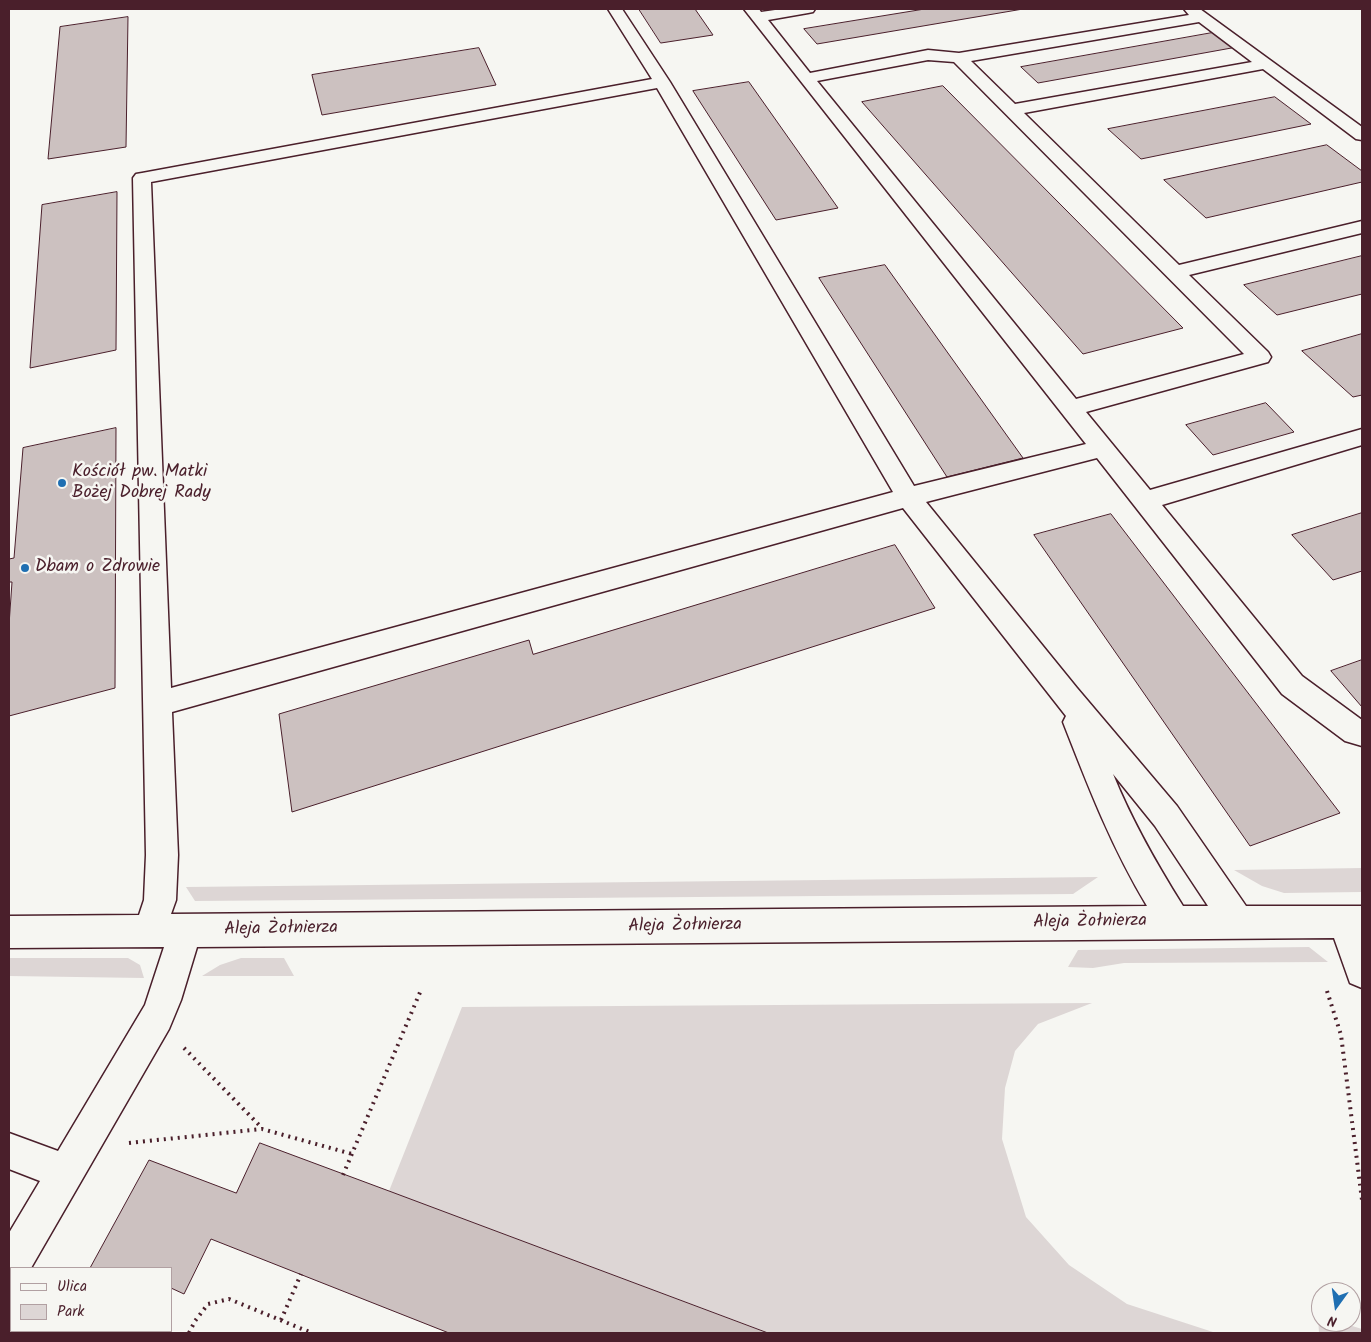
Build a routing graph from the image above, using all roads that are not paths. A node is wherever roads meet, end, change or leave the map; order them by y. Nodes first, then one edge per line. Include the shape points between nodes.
1 (615, 9) edge
2 (808, 9) edge
3 (755, 13) edge
4 (1197, 13) edge
5 (959, 58) junction
6 (1266, 64) junction
7 (807, 78) junction
8 (662, 82) junction
9 (1011, 110) junction
10 (1362, 135) edge
11 (1362, 227) edge
12 (1174, 272) junction
13 (1070, 408) junction
14 (1362, 437) edge
15 (1103, 448) junction
16 (908, 497) junction
17 (1145, 501) junction
18 (1067, 697) junction
19 (158, 704) junction
20 (1362, 733) edge
21 (1174, 922) junction
22 (1238, 922) junction
23 (1353, 923) edge
24 (185, 931) junction
25 (9, 932) edge
26 (149, 932) junction
27 (1362, 971) edge
28 (9, 1151) edge
29 (65, 1172) junction
30 (10, 1267) edge

1 - 8 street
2 - 3 street
3 - 7 street
4 - 5 street
4 - 6 street
5 - 7 street via 928,55
5 - 9 street
6 - 9 street
6 - 10 street
7 - 13 street
8 - 16 street
8 - 19 street via 142,178
9 - 12 street
11 - 12 street
12 - 13 street via 1260,357
13 - 15 street
14 - 17 street
15 - 16 street
15 - 17 street
16 - 18 street
16 - 19 street
17 - 20 street via 1292,685 1355,732
18 - 21 street via 1118,823
18 - 22 street via 1166,816
19 - 26 street via 161,877 160,900
21 - 22 street, Aleja Żołnierza
21 - 24 street, Aleja Żołnierza
22 - 23 street, Aleja Żołnierza
23 - 27 street
24 - 26 street, Aleja Żołnierza
24 - 29 street via 157,1017
25 - 26 street, Aleja Żołnierza
28 - 29 street
29 - 30 street

